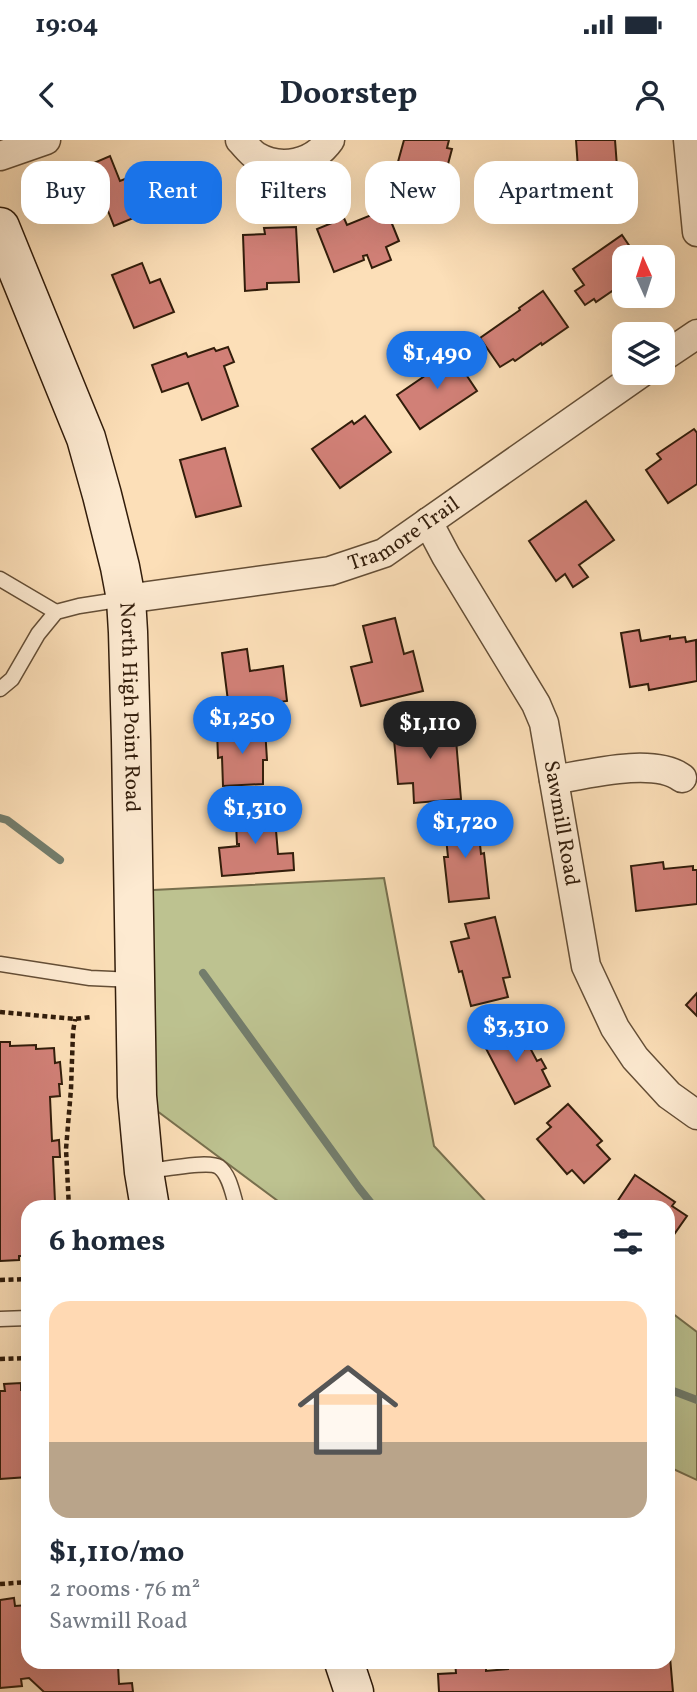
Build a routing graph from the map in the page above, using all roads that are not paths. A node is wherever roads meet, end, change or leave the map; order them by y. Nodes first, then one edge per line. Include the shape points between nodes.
1 (46, 140) edge
2 (240, 140) edge
3 (330, 140) edge
4 (688, 140) edge
5 (0, 156) edge
6 (0, 228) edge
7 (697, 232) edge
8 (697, 334) edge
9 (675, 349) edge
10 (623, 385) edge
11 (428, 522) junction
12 (0, 579) edge
13 (125, 599) junction
14 (55, 612) junction
15 (0, 689) edge
16 (692, 778) edge
17 (554, 780) junction
18 (0, 964) edge
19 (135, 980) junction
20 (697, 1115) edge
21 (147, 1190) edge
22 (234, 1200) edge
23 (21, 1318) edge
24 (0, 1319) edge
25 (346, 1669) edge
26 (354, 1692) edge

1 - 5 street
2 - 3 street via 269,163 289,165 306,161
4 - 7 street
6 - 13 street, North High Point Road via 86,438
8 - 9 street
10 - 11 street, Tramore Trail
11 - 13 street, Tramore Trail via 384,553 330,570
11 - 17 street, Sawmill Road via 536,704
12 - 14 lane
13 - 14 lane
13 - 19 street, North High Point Road
14 - 15 lane via 12,679
16 - 17 street via 645,768
17 - 20 street, Sawmill Road via 586,966 615,1028 635,1058 669,1096
18 - 19 lane
19 - 21 street, North High Point Road via 137,1096
21 - 22 lane via 209,1164 227,1178
23 - 24 lane
25 - 26 street

